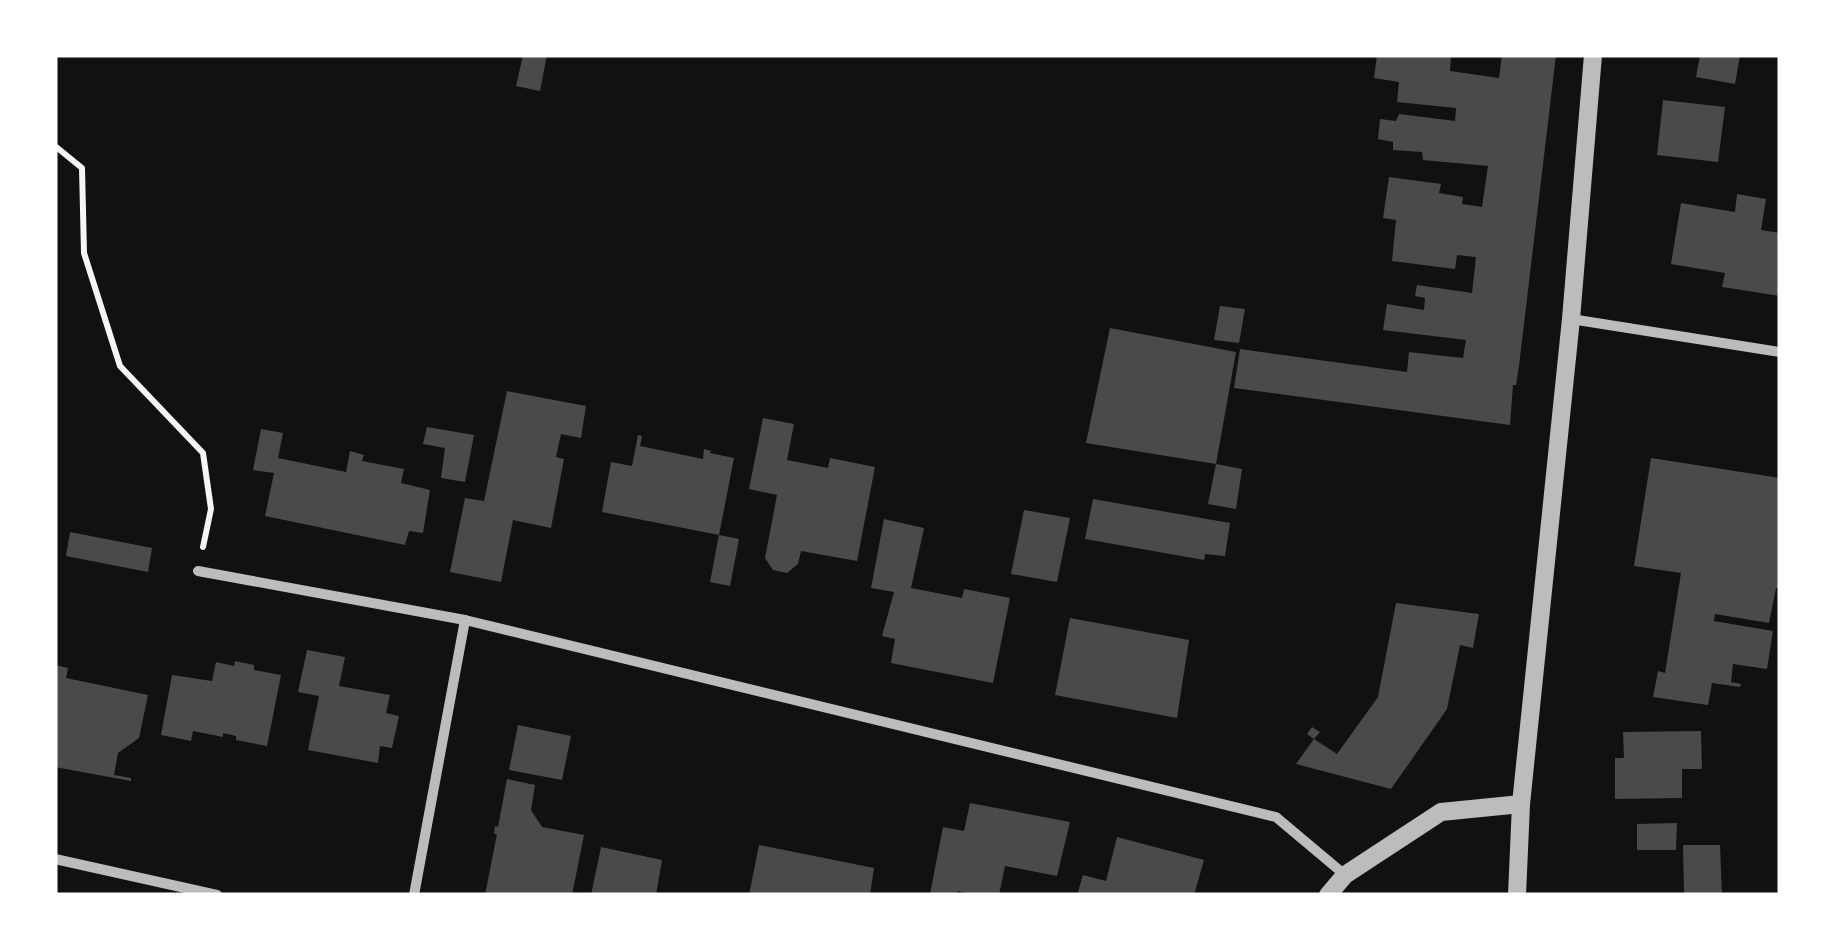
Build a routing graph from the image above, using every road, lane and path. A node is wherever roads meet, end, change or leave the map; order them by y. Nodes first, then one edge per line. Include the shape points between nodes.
1 (1593, 55) edge
2 (55, 146) edge
3 (1571, 320) junction
4 (1780, 352) edge
5 (198, 571) joint
6 (465, 620) junction
7 (1521, 804) junction
8 (55, 859) edge
9 (1346, 875) junction
10 (217, 895) edge
11 (414, 895) edge
12 (1328, 895) edge
13 (1518, 895) edge

1 - 3 street
2 - 5 path via 82,168 84,254 120,366 203,453 211,509
3 - 4 street
3 - 7 street
5 - 6 street
6 - 9 street via 1276,817
6 - 11 street
7 - 9 street via 1441,812
7 - 13 street
8 - 10 street
9 - 12 street

